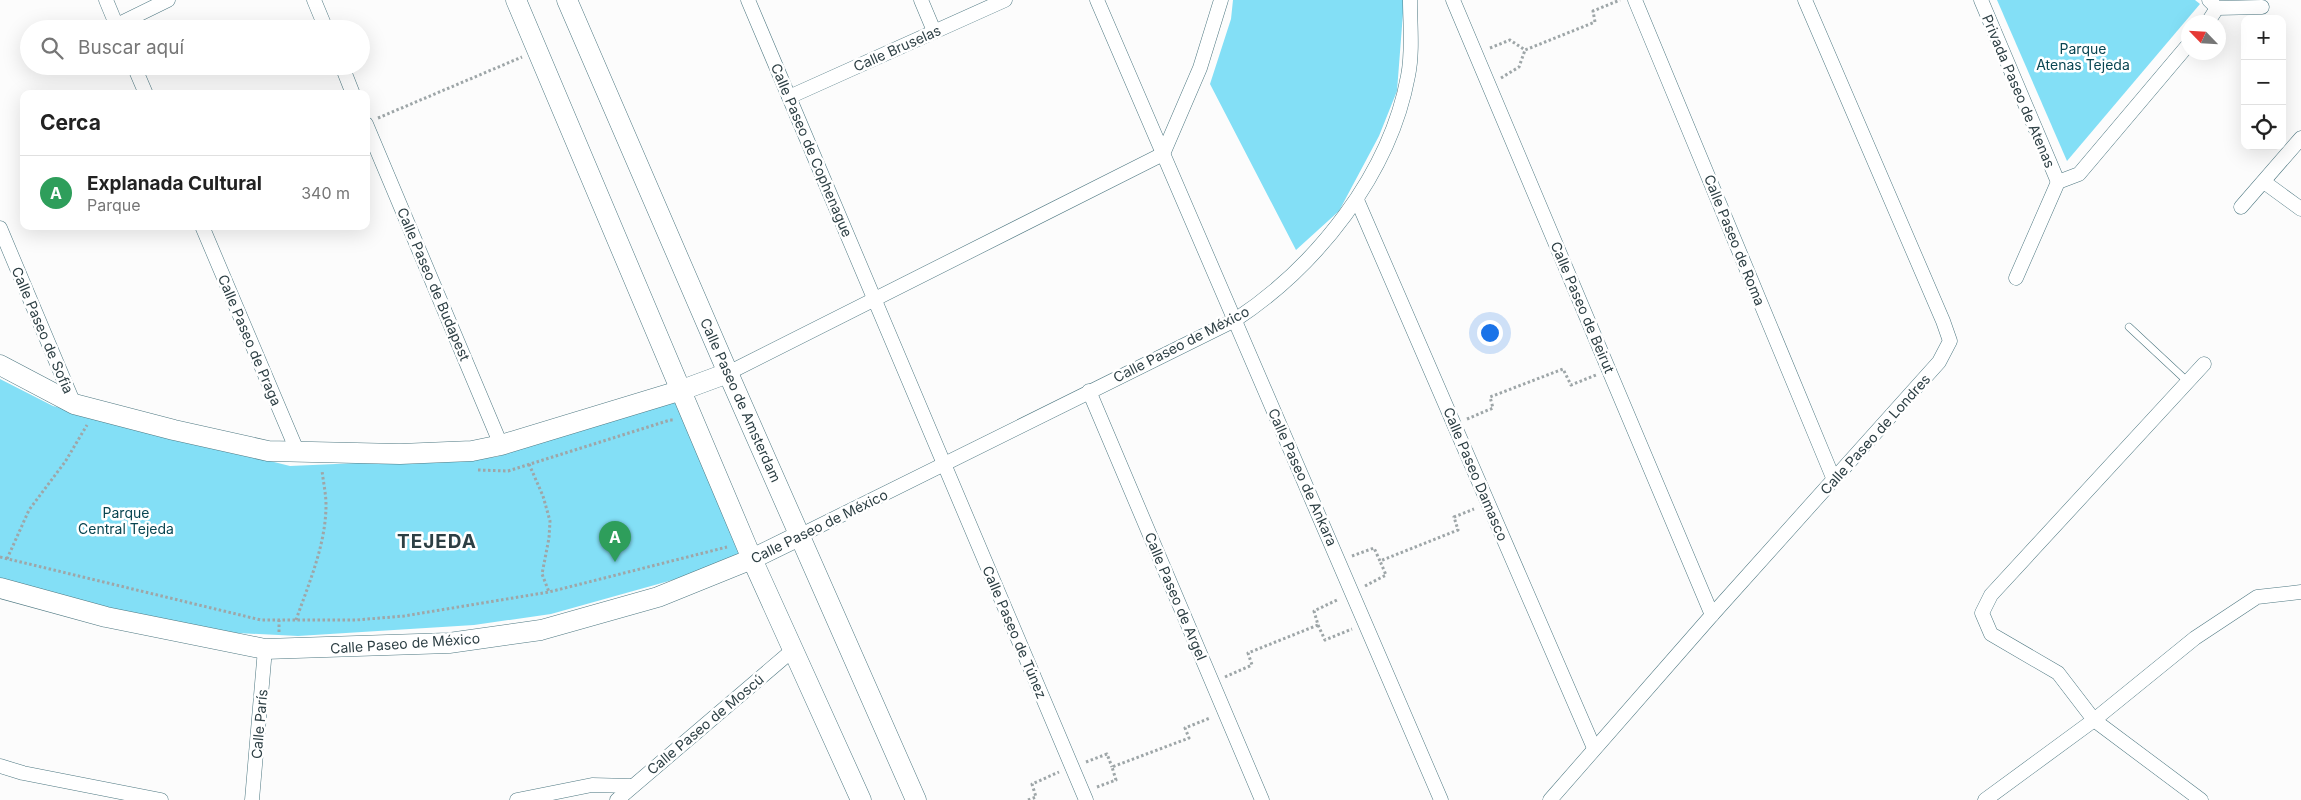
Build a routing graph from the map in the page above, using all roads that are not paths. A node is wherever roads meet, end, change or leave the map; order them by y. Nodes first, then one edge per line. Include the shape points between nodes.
1 (106, 0) edge
2 (168, 0) edge
3 (314, 0) edge
4 (516, 0) edge
5 (567, 0) edge
6 (748, 0) edge
7 (921, 0) edge
8 (1005, 0) edge
9 (1097, 0) edge
10 (1221, 0) edge
11 (1410, 0) edge
12 (1453, 0) edge
13 (1636, 0) edge
14 (1805, 0) edge
15 (1981, 0) edge
16 (2213, 4) edge
17 (2262, 7) dead end
18 (114, 20) edge
19 (130, 20) edge
20 (322, 20) edge
21 (934, 31) junction
22 (2181, 54) edge
23 (138, 75) edge
24 (346, 75) edge
25 (144, 90) edge
26 (351, 90) edge
27 (789, 98) junction
28 (371, 122) edge
29 (2301, 138) edge
30 (1163, 154) junction
31 (2058, 182) junction
32 (2264, 182) junction
33 (1357, 200) junction
34 (2241, 207) dead end
35 (2301, 209) edge
36 (0, 228) edge
37 (204, 230) edge
38 (2016, 278) dead end
39 (876, 299) junction
40 (1235, 320) junction
41 (2129, 327) dead end
42 (2204, 364) dead end
43 (0, 366) edge
44 (728, 373) junction
45 (2188, 382) junction
46 (682, 390) junction
47 (1089, 391) junction
48 (74, 404) junction
49 (501, 445) junction
50 (298, 453) junction
51 (943, 465) junction
52 (1834, 480) junction
53 (801, 535) junction
54 (752, 559) junction
55 (0, 588) edge
56 (2301, 592) edge
57 (1712, 615) junction
58 (265, 649) junction
59 (794, 649) junction
60 (2094, 720) junction
61 (1594, 748) junction
62 (0, 766) edge
63 (632, 786) junction
64 (1084, 797) edge
65 (161, 800) edge
66 (252, 800) edge
67 (517, 800) edge
68 (617, 800) edge
69 (861, 800) edge
70 (916, 800) edge
71 (1262, 800) edge
72 (1441, 800) edge
73 (1550, 800) edge
74 (1985, 800) edge
75 (2201, 800) edge

1 - 18 street
2 - 19 street
3 - 20 street
4 - 46 main road
5 - 44 main road, Calle Paseo de Amsterdam
6 - 27 street, Calle Paseo de Cophenague
7 - 21 street
8 - 21 street, Calle Bruselas
9 - 30 street, Calle Paseo de Ankara
10 - 30 street via 1200,68
11 - 33 street, Calle Paseo de México via 1408,75 1393,128
12 - 57 street, Calle Paseo de Beirut
13 - 52 street, Calle Paseo de Roma
14 - 52 street, Calle Paseo de Londres via 1950,341 1939,362
15 - 31 street, Privada Paseo de Atenas
16 - 17 street
21 - 27 street, Calle Bruselas
22 - 31 street, Privada Paseo de Atenas via 2079,174
23 - 25 street
24 - 26 street
27 - 39 street, Calle Paseo de Cophenague
28 - 49 street, Calle Paseo de Budapest
29 - 32 street
30 - 39 street
30 - 40 street, Calle Paseo de Ankara
31 - 38 street, Privada Paseo de Atenas
32 - 34 street
32 - 35 street
33 - 40 street, Calle Paseo de México via 1309,260 1262,302
33 - 61 street, Calle Paseo Damasco
36 - 48 street, Calle Paseo de Sofia
37 - 50 street, Calle Paseo de Praga
39 - 44 street
39 - 51 street, Calle Paseo de Cophenague
40 - 47 street, Calle Paseo de México
40 - 72 street, Calle Paseo de Ankara
41 - 45 lane
42 - 45 street
43 - 48 main road
44 - 46 main road
44 - 53 main road, Calle Paseo de Amsterdam
45 - 60 street via 1991,595 1982,613 1991,634 2058,673
46 - 49 main road
46 - 54 main road
47 - 51 street, Calle Paseo de México
47 - 71 street, Calle Paseo de Argel
48 - 50 main road via 268,451
49 - 50 main road via 472,451 400,454
51 - 53 street, Calle Paseo de México
51 - 64 street, Calle Paseo de Túnez
52 - 57 street, Calle Paseo de Londres
53 - 54 main road, Calle Paseo de México
53 - 70 main road, Calle Paseo de Amsterdam
54 - 58 main road, Calle Paseo de México via 658,597 541,630 450,643
54 - 59 main road
55 - 58 main road, Calle Paseo de México via 106,617
56 - 60 street via 2257,597 2195,638
57 - 61 street, Calle Paseo de Londres
58 - 66 street, Calle París
59 - 63 street, Calle Paseo de Moscú
59 - 69 main road
60 - 74 street
60 - 75 street
61 - 73 street, Calle Paseo de Londres
62 - 65 street
63 - 67 street via 592,785
63 - 68 street, Calle Paseo de Moscú

